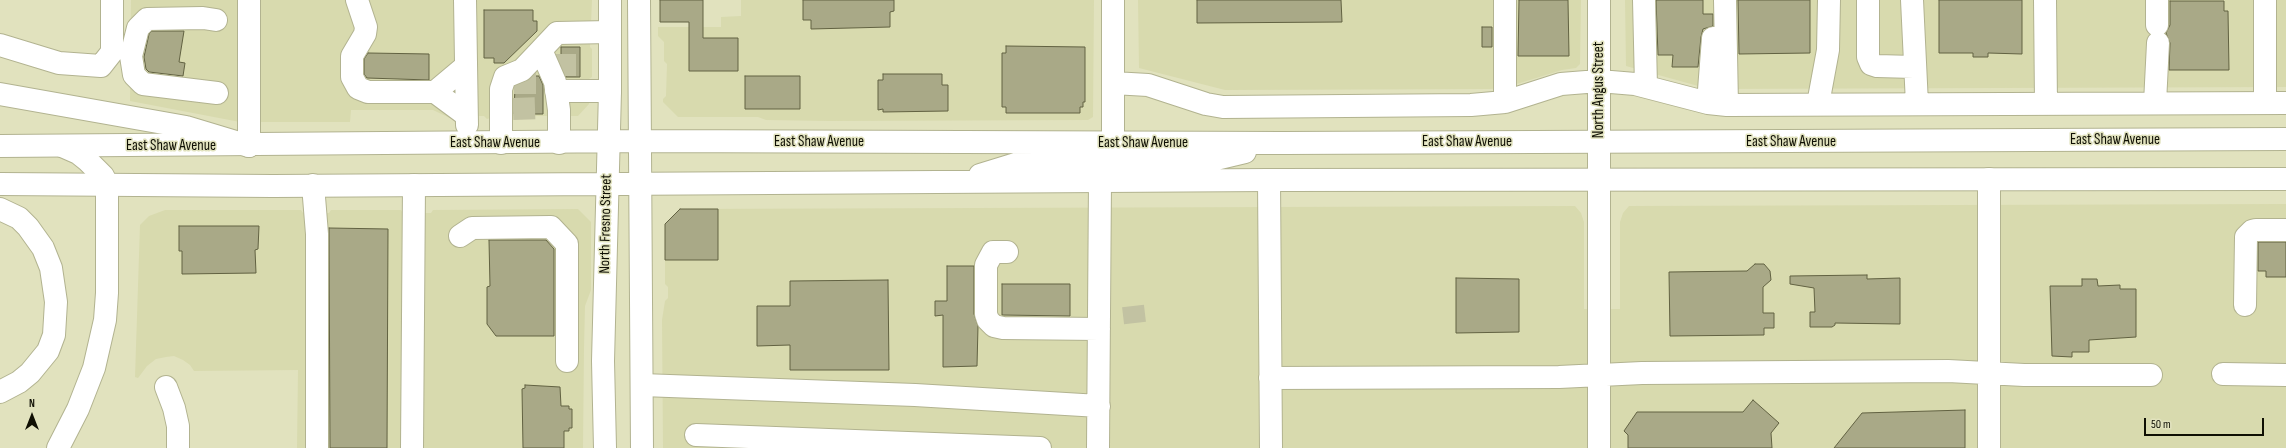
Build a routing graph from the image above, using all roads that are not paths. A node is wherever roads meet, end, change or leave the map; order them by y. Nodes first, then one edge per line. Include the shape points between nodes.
1 (112, 0) edge
2 (249, 0) edge
3 (465, 0) edge
4 (610, 0) edge
5 (639, 0) edge
6 (1113, 0) edge
7 (1505, 0) edge
8 (1599, 0) edge
9 (1644, 0) edge
10 (1712, 0) edge
11 (1725, 0) edge
12 (1828, 0) edge
13 (1868, 0) edge
14 (1912, 0) edge
15 (2044, 0) edge
16 (2157, 0) edge
17 (2265, 0) edge
18 (357, 2) edge
19 (216, 20) dead end
20 (610, 32) junction
21 (0, 46) edge
22 (541, 50) junction
23 (466, 66) junction
24 (1914, 67) junction
25 (1599, 81) junction
26 (1113, 83) junction
27 (1646, 86) junction
28 (558, 91) junction
29 (610, 91) junction
30 (435, 92) junction
31 (216, 93) dead end
32 (0, 94) edge
33 (1505, 102) junction
34 (2155, 103) junction
35 (2265, 103) junction
36 (2286, 103) edge
37 (1717, 104) junction
38 (1818, 104) junction
39 (1917, 104) junction
40 (2046, 104) junction
41 (466, 115) junction
42 (2286, 139) edge
43 (641, 141) junction
44 (608, 142) junction
45 (1600, 142) junction
46 (467, 143) junction
47 (501, 143) junction
48 (559, 143) junction
49 (1113, 143) junction
50 (1283, 143) junction
51 (0, 146) edge
52 (62, 146) junction
53 (248, 146) junction
54 (1989, 179) junction
55 (2286, 179) edge
56 (1269, 180) junction
57 (1600, 180) junction
58 (1100, 181) junction
59 (956, 182) junction
60 (0, 184) edge
61 (107, 184) junction
62 (607, 184) junction
63 (313, 185) junction
64 (414, 185) junction
65 (641, 185) junction
66 (0, 209) edge
67 (2286, 230) edge
68 (460, 236) dead end
69 (1007, 252) dead end
70 (2245, 305) dead end
71 (1099, 329) junction
72 (567, 361) dead end
73 (1990, 373) junction
74 (2222, 374) dead end
75 (2151, 375) dead end
76 (2286, 375) edge
77 (1600, 376) junction
78 (1270, 378) junction
79 (642, 385) junction
80 (166, 387) dead end
81 (0, 392) edge
82 (1099, 406) junction
83 (696, 434) dead end
84 (58, 448) edge
85 (178, 448) edge
86 (317, 448) edge
87 (412, 448) edge
88 (606, 448) edge
89 (642, 448) edge
90 (1040, 448) edge
91 (1098, 448) edge
92 (1271, 448) edge
93 (1599, 448) edge
94 (1990, 448) edge

1 - 21 main road via 112,52 101,66 59,63
2 - 53 main road
3 - 23 main road
4 - 20 main road, North Fresno Street
5 - 43 main road
6 - 26 main road
7 - 33 main road
8 - 25 main road, North Angus Street
9 - 27 main road
10 - 37 main road
11 - 37 main road
12 - 38 main road via 1828,50
13 - 24 main road via 1868,57 1871,64
14 - 24 main road
15 - 40 main road
16 - 34 main road
17 - 35 main road
18 - 30 main road via 366,27 365,34 352,56 354,83 362,90
19 - 31 main road via 147,19 138,28 131,56 134,75 143,84
20 - 22 main road via 570,40 557,33
20 - 29 main road, North Fresno Street
22 - 28 main road
22 - 47 main road via 522,70 505,77 508,97
23 - 30 main road
23 - 41 main road
24 - 39 main road
25 - 27 main road
25 - 33 main road via 1561,84
25 - 45 main road, North Angus Street
26 - 33 main road via 1148,85 1206,104 1223,106 1471,106
26 - 49 main road
27 - 37 main road
28 - 29 main road
28 - 48 main road
29 - 44 main road, North Fresno Street
30 - 41 main road
32 - 53 main road via 186,127
34 - 35 main road
34 - 40 main road
35 - 36 main road
37 - 38 main road
38 - 39 main road
39 - 40 main road
41 - 46 main road
42 - 45 main road, East Shaw Avenue
43 - 44 main road, East Shaw Avenue
43 - 49 main road, East Shaw Avenue
43 - 65 main road
44 - 48 main road, East Shaw Avenue
44 - 62 main road, North Fresno Street
45 - 50 main road, East Shaw Avenue
45 - 57 main road, North Angus Street
46 - 47 main road, East Shaw Avenue
46 - 53 main road, East Shaw Avenue
47 - 48 main road, East Shaw Avenue
49 - 50 main road, East Shaw Avenue
49 - 59 main road via 1106,159 1096,162 1019,163
50 - 58 main road via 1203,162 1126,162 1108,170
51 - 52 main road, East Shaw Avenue
52 - 53 main road, East Shaw Avenue
52 - 61 main road via 88,161 103,176
54 - 55 main road
54 - 57 main road
54 - 73 main road
56 - 57 main road
56 - 58 main road
56 - 78 main road
57 - 77 main road, North Angus Street
58 - 59 main road
58 - 71 main road
59 - 65 main road
60 - 61 main road
61 - 63 main road
61 - 84 main road via 106,307 100,347 86,391
62 - 64 main road
62 - 65 main road
62 - 88 main road, North Fresno Street via 603,361
63 - 64 main road
63 - 86 main road via 317,234
64 - 87 main road
65 - 79 main road
66 - 81 main road via 19,218 43,248 51,268 56,302 54,335 48,351 19,382
67 - 70 main road via 2256,230 2246,237
68 - 72 main road via 472,228 551,227 567,244
69 - 71 main road via 993,252 986,265 986,314 994,326
71 - 82 main road
73 - 75 main road
73 - 77 main road via 1763,372
73 - 94 main road
74 - 76 main road
77 - 78 main road
77 - 93 main road, North Angus Street
78 - 92 main road
79 - 82 main road via 915,395
79 - 89 main road
80 - 85 main road via 178,426
82 - 91 main road
83 - 90 main road

